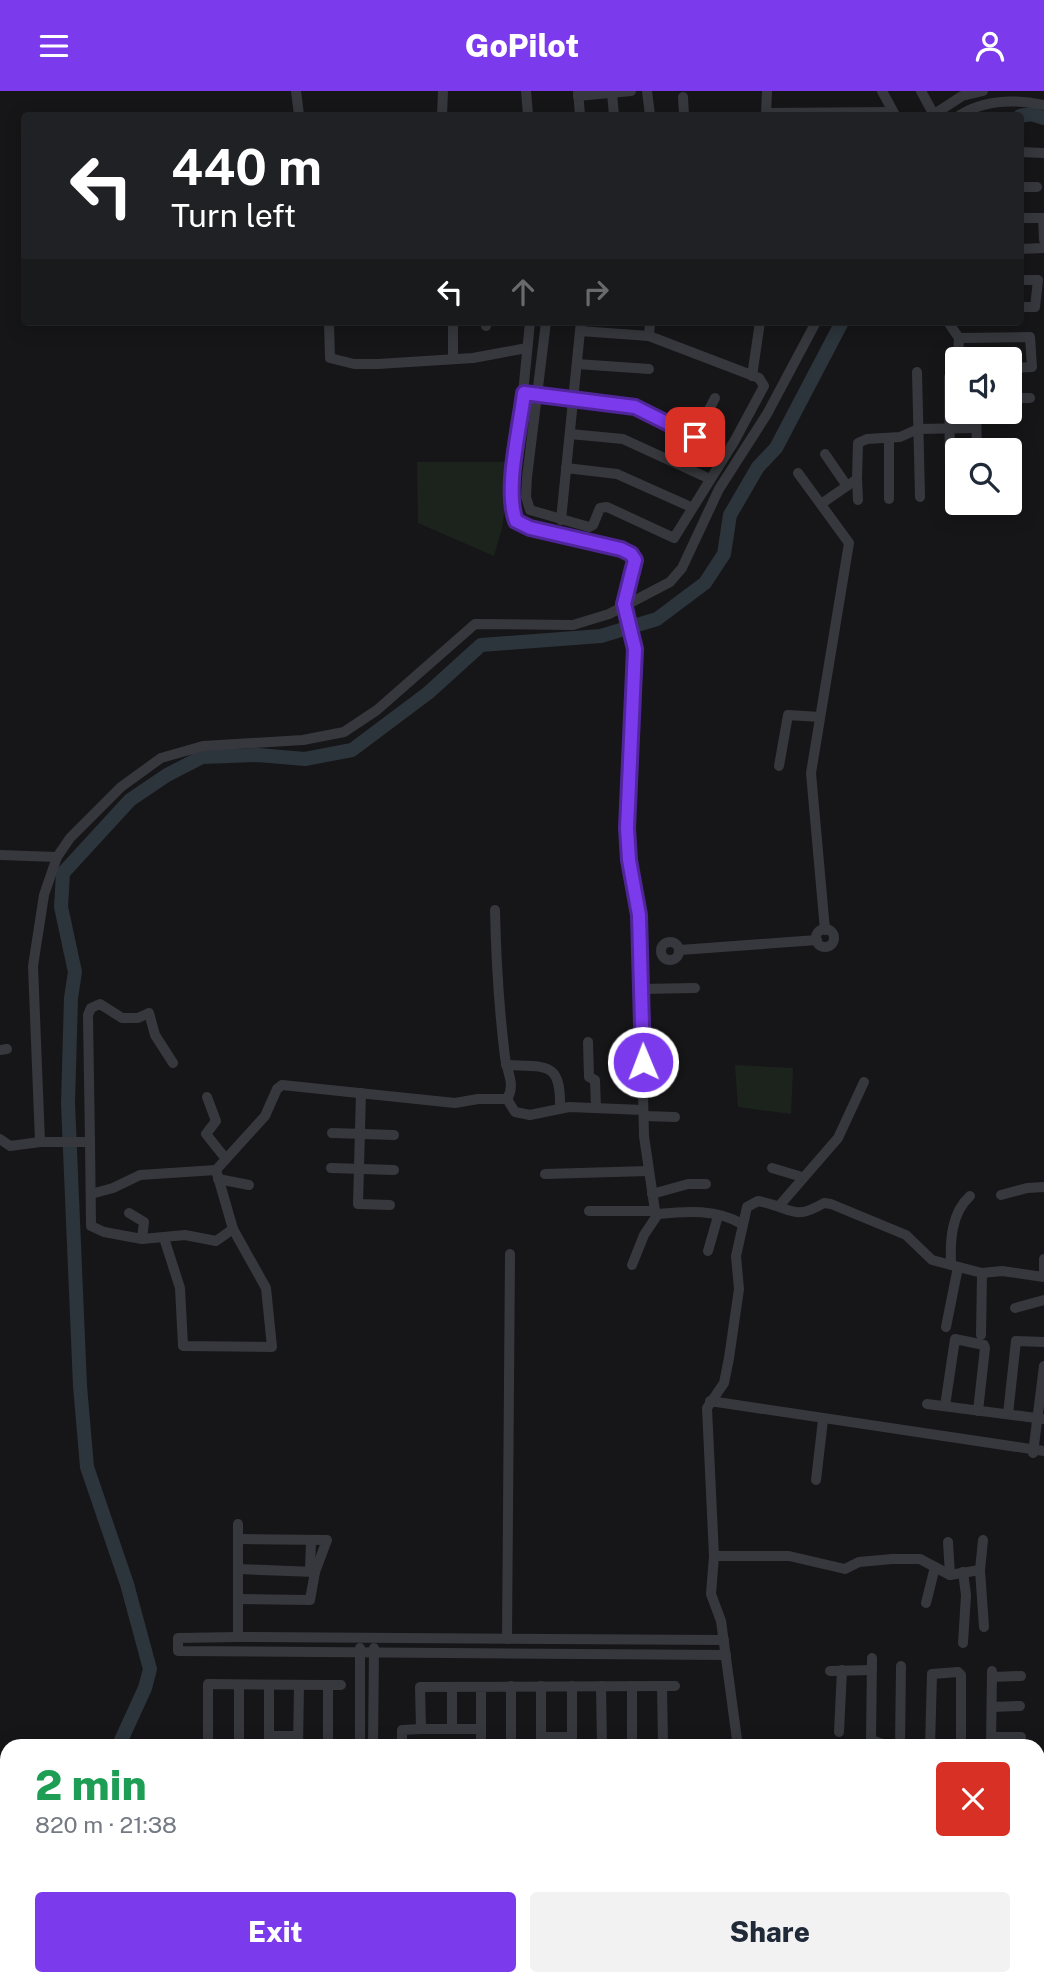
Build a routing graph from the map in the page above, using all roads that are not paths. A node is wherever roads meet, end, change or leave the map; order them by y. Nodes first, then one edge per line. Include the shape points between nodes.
1 (296, 91) edge
2 (443, 91) edge
3 (526, 91) edge
4 (631, 91) edge
5 (647, 91) edge
6 (767, 91) edge
7 (882, 91) edge
8 (921, 91) edge
9 (983, 91) edge
10 (578, 93) edge
11 (612, 93) junction
12 (1002, 96) edge
13 (683, 97) dead end
14 (964, 103) edge
15 (1044, 105) edge
16 (299, 112) edge
17 (442, 112) edge
18 (528, 112) edge
19 (580, 112) edge
20 (614, 112) edge
21 (650, 112) edge
22 (684, 112) edge
23 (766, 112) edge
24 (893, 112) edge
25 (932, 112) edge
26 (942, 112) edge
27 (1024, 152) edge
28 (1044, 153) edge
29 (1024, 187) edge
30 (1037, 187) dead end
31 (1024, 218) edge
32 (1044, 240) edge
33 (1044, 248) edge
34 (1024, 249) edge
35 (1024, 280) edge
36 (1024, 307) edge
37 (329, 326) edge
38 (453, 326) edge
39 (530, 326) edge
40 (546, 326) edge
41 (580, 326) edge
42 (617, 326) edge
43 (650, 326) edge
44 (759, 326) edge
45 (814, 326) edge
46 (951, 326) edge
47 (616, 334) junction
48 (649, 336) junction
49 (959, 338) junction
50 (959, 347) edge
51 (527, 348) junction
52 (453, 355) dead end
53 (577, 364) junction
54 (1022, 367) edge
55 (649, 369) dead end
56 (917, 372) dead end
57 (752, 376) junction
58 (524, 393) junction
59 (539, 394) junction
60 (715, 397) dead end
61 (572, 398) junction
62 (1022, 398) edge
63 (1030, 398) dead end
64 (950, 424) edge
65 (976, 424) edge
66 (976, 428) junction
67 (918, 429) junction
68 (950, 429) junction
69 (570, 434) junction
70 (695, 437) junction
71 (889, 438) junction
72 (950, 438) edge
73 (976, 438) edge
74 (825, 454) dead end
75 (677, 463) junction
76 (566, 468) junction
77 (798, 473) dead end
78 (710, 479) junction
79 (858, 479) junction
80 (847, 486) junction
81 (920, 498) dead end
82 (889, 499) dead end
83 (859, 500) dead end
84 (821, 504) junction
85 (691, 507) junction
86 (561, 520) junction
87 (624, 606) junction
88 (820, 717) junction
89 (779, 766) dead end
90 (0, 855) edge
91 (57, 857) junction
92 (495, 910) dead end
93 (640, 955) junction
94 (695, 988) dead end
95 (641, 989) junction
96 (588, 1042) dead end
97 (173, 1063) dead end
98 (506, 1065) junction
99 (864, 1082) dead end
100 (361, 1096) junction
101 (207, 1097) dead end
102 (333, 1098) dead end
103 (507, 1099) junction
104 (398, 1100) dead end
105 (560, 1108) junction
106 (596, 1108) junction
107 (644, 1113) junction
108 (675, 1117) dead end
109 (332, 1133) dead end
110 (360, 1134) junction
111 (394, 1135) dead end
112 (0, 1139) edge
113 (40, 1142) junction
114 (85, 1142) junction
115 (226, 1159) junction
116 (331, 1168) dead end
117 (772, 1168) dead end
118 (359, 1169) junction
119 (394, 1170) dead end
120 (648, 1171) junction
121 (217, 1174) junction
122 (545, 1174) dead end
123 (802, 1177) junction
124 (706, 1184) dead end
125 (249, 1185) dead end
126 (1044, 1187) edge
127 (91, 1194) junction
128 (652, 1194) junction
129 (1001, 1195) dead end
130 (970, 1196) dead end
131 (390, 1205) dead end
132 (779, 1206) junction
133 (589, 1211) dead end
134 (656, 1212) junction
135 (129, 1213) dead end
136 (718, 1216) junction
137 (742, 1224) junction
138 (233, 1229) junction
139 (164, 1238) junction
140 (142, 1239) junction
141 (708, 1251) dead end
142 (510, 1254) dead end
143 (1044, 1259) edge
144 (632, 1265) dead end
145 (955, 1266) junction
146 (982, 1273) junction
147 (1044, 1277) edge
148 (1044, 1300) edge
149 (1015, 1308) dead end
150 (946, 1327) dead end
151 (981, 1335) dead end
152 (1044, 1342) edge
153 (1044, 1366) edge
154 (710, 1401) junction
155 (927, 1404) dead end
156 (945, 1406) junction
157 (978, 1411) junction
158 (1008, 1414) junction
159 (1041, 1419) edge
160 (823, 1420) junction
161 (1037, 1451) edge
162 (816, 1480) dead end
163 (238, 1524) dead end
164 (239, 1539) junction
165 (311, 1540) junction
166 (983, 1540) dead end
167 (948, 1542) dead end
168 (714, 1556) junction
169 (935, 1567) junction
170 (238, 1569) junction
171 (980, 1570) junction
172 (312, 1572) junction
173 (963, 1572) junction
174 (950, 1574) junction
175 (237, 1599) junction
176 (926, 1603) dead end
177 (984, 1627) dead end
178 (238, 1637) junction
179 (359, 1639) junction
180 (374, 1639) junction
181 (511, 1639) junction
182 (724, 1640) junction
183 (963, 1643) dead end
184 (374, 1653) junction
185 (360, 1654) junction
186 (515, 1654) junction
187 (726, 1655) junction
188 (901, 1666) dead end
189 (1021, 1676) dead end
190 (239, 1685) junction
191 (269, 1685) junction
192 (299, 1685) junction
193 (328, 1685) junction
194 (341, 1685) dead end
195 (481, 1686) junction
196 (511, 1686) junction
197 (541, 1686) junction
198 (572, 1686) junction
199 (601, 1686) junction
200 (632, 1686) junction
201 (452, 1687) junction
202 (1020, 1706) dead end
203 (992, 1707) junction
204 (452, 1729) junction
205 (481, 1729) junction
206 (421, 1730) junction
207 (839, 1732) dead end
208 (1021, 1737) dead end
209 (208, 1739) edge
210 (239, 1739) edge
211 (269, 1739) edge
212 (298, 1739) edge
213 (328, 1739) edge
214 (360, 1739) edge
215 (373, 1739) edge
216 (402, 1739) edge
217 (481, 1739) edge
218 (511, 1739) edge
219 (541, 1739) edge
220 (572, 1739) edge
221 (602, 1739) edge
222 (632, 1739) edge
223 (664, 1739) edge
224 (737, 1739) edge
225 (871, 1739) edge
226 (900, 1739) edge
227 (930, 1739) edge
228 (961, 1739) edge
229 (992, 1739) edge
230 (1009, 1739) edge

1 - 16 street
2 - 17 street
3 - 18 street
4 - 11 street
5 - 21 street
6 - 23 street
7 - 24 street
8 - 25 street
9 - 14 street
10 - 11 street
10 - 19 street
11 - 20 street
12 - 14 street
12 - 15 street
13 - 22 street
14 - 26 street
27 - 28 street
29 - 30 street
31 - 32 street via 1043,218
33 - 34 street
35 - 36 street via 1038,280 1035,307
37 - 51 street via 330,358 354,364 473,358
38 - 52 street
39 - 51 street
40 - 59 street
41 - 47 street
41 - 53 street
42 - 47 street
43 - 48 street
44 - 57 street
45 - 87 street via 767,414 719,489 682,568 665,586
46 - 49 street
47 - 48 street
48 - 57 street
49 - 50 street
49 - 54 street via 1030,337 1032,366
51 - 58 street
53 - 55 street
53 - 61 street
56 - 67 street
57 - 78 street via 762,380 764,388
58 - 59 street
58 - 87 street via 512,505 516,521 631,554 635,564
59 - 61 street
59 - 86 street via 527,505 534,512
60 - 70 street
61 - 69 street
61 - 70 street via 647,411
62 - 63 street
64 - 68 street
65 - 66 street
66 - 68 street
66 - 73 street
67 - 68 street
67 - 71 street
67 - 81 street
68 - 72 street
69 - 75 street via 623,439
69 - 76 street
70 - 75 street
71 - 79 street via 858,443
71 - 82 street
74 - 80 street
75 - 78 street
76 - 85 street via 617,474
76 - 86 street
77 - 84 street
78 - 85 street
79 - 80 street
79 - 83 street
80 - 84 street
84 - 88 street via 849,543
85 - 86 street via 675,537 605,507 600,508 591,527
87 - 91 street via 573,625 474,624 377,710 344,732 303,740 203,746 161,758 101,805
87 - 93 street via 635,647 627,828
88 - 89 street via 788,715
88 - 93 street via 811,773 825,930 817,940 680,950 671,941 662,946 661,953
90 - 91 street
91 - 113 street via 44,895 33,966
92 - 98 street
93 - 95 street
94 - 95 street
95 - 107 street
96 - 106 street
97 - 114 street via 155,1035 149,1013 122,1019 100,1004 91,1008
98 - 103 street via 512,1086
98 - 105 street via 544,1067 555,1073 561,1084
99 - 123 street via 838,1138
100 - 102 street
100 - 103 street via 455,1104
100 - 104 street
100 - 110 street
100 - 115 street via 282,1085 265,1116
101 - 115 street via 216,1121 206,1134
103 - 105 street via 519,1114
105 - 106 street
106 - 107 street
107 - 108 street
107 - 120 street
109 - 110 street
110 - 111 street
110 - 118 street
112 - 113 street via 10,1146
113 - 114 street
114 - 127 street
115 - 121 street
116 - 118 street
117 - 123 street
118 - 119 street
118 - 131 street via 358,1204
120 - 122 street
120 - 128 street
121 - 125 street
121 - 127 street via 140,1175
121 - 138 street
123 - 132 street
124 - 128 street
126 - 129 street
127 - 140 street via 91,1226
128 - 134 street
130 - 145 street via 957,1213
132 - 137 street via 755,1202 747,1207
132 - 145 street via 801,1214 824,1203 838,1206 906,1235 929,1258
133 - 134 street
134 - 136 street via 696,1210
134 - 144 street
135 - 140 street via 144,1222
136 - 137 street
136 - 141 street
137 - 154 street via 729,1358 724,1383
138 - 139 street via 216,1241 185,1235
138 - 139 street via 266,1288 272,1347 183,1346 180,1288
139 - 140 street
142 - 181 street
143 - 147 street
145 - 146 street
145 - 150 street
146 - 147 street
146 - 151 street
148 - 149 street
152 - 158 street via 1016,1341
153 - 159 street
154 - 160 street
154 - 168 street
155 - 156 street
156 - 157 street
156 - 157 street via 956,1339 985,1348
157 - 158 street
158 - 159 street
159 - 161 street
160 - 161 street
160 - 162 street
163 - 164 street
164 - 165 street
164 - 170 street
165 - 172 street
165 - 172 street via 327,1540
166 - 171 street
167 - 174 street
168 - 169 street via 789,1556 845,1569 859,1562 920,1559
168 - 182 street via 711,1594
169 - 174 street
169 - 176 street
170 - 172 street
170 - 175 street
171 - 173 street
171 - 177 street
172 - 175 street via 310,1600
173 - 174 street
173 - 183 street
175 - 178 street
178 - 179 street
178 - 185 street via 177,1638 177,1651
179 - 180 street
179 - 185 street
180 - 181 street
180 - 184 street
181 - 182 street
181 - 186 street
182 - 187 street
184 - 185 street
184 - 186 street
184 - 215 street
185 - 214 street
186 - 187 street
187 - 224 street
188 - 226 street
189 - 203 street via 992,1674
190 - 191 street
190 - 209 street via 208,1684
190 - 210 street
191 - 192 street
191 - 211 street
192 - 193 street
192 - 212 street
193 - 194 street
193 - 213 street
195 - 196 street
195 - 201 street
195 - 205 street
196 - 197 street
196 - 218 street
197 - 198 street
197 - 219 street
198 - 199 street
198 - 220 street
199 - 200 street
199 - 221 street
200 - 222 street
200 - 223 street via 668,1686
201 - 204 street
201 - 206 street via 421,1687
202 - 203 street
203 - 229 street
204 - 205 street
204 - 206 street
205 - 217 street
206 - 216 street via 402,1730
207 - 225 street via 836,1671 872,1664
208 - 230 street
227 - 228 street via 932,1674 958,1672

